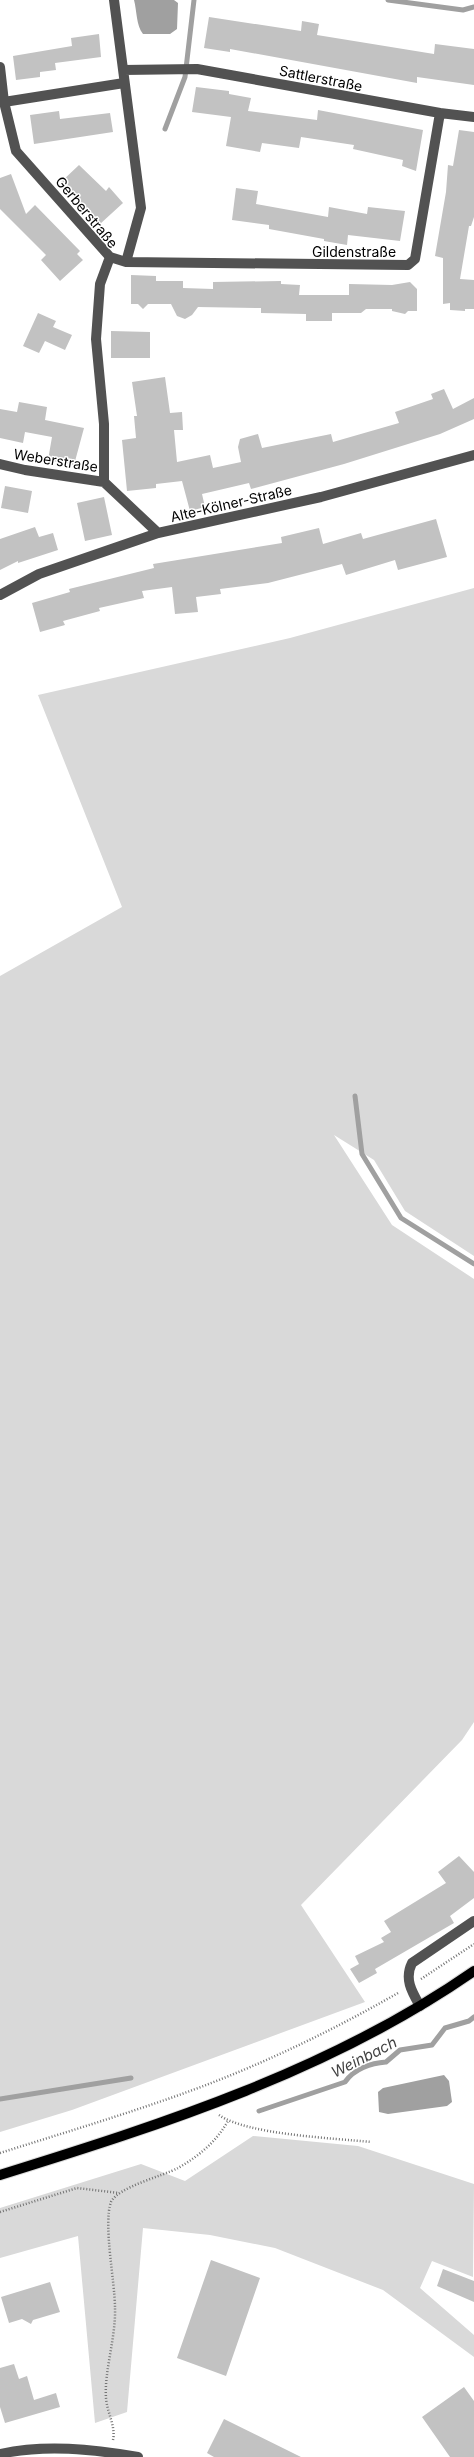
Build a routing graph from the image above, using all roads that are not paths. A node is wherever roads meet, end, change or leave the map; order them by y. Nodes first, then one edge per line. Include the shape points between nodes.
1 (114, 0) edge
2 (0, 67) edge
3 (123, 70) junction
4 (124, 83) junction
5 (4, 102) junction
6 (440, 113) junction
7 (474, 117) edge
8 (110, 256) junction
9 (126, 262) junction
10 (474, 455) edge
11 (0, 464) edge
12 (104, 482) junction
13 (158, 533) junction
14 (0, 595) edge
15 (474, 1921) edge
16 (474, 1971) edge
17 (420, 2006) junction
18 (0, 2175) edge
19 (0, 2454) edge
20 (138, 2457) edge

1 - 3 street
2 - 5 street, Gerberstraße
3 - 4 street
3 - 6 street, Sattlerstraße via 197,69
4 - 5 street
4 - 9 street via 141,208
5 - 8 street, Gerberstraße via 16,151
6 - 7 street
6 - 9 street, Gildenstraße via 415,259 408,265
8 - 9 street, Gildenstraße
8 - 12 street, Gerberstraße via 100,284 96,339 104,424
10 - 13 street, Alte-Kölner-Straße via 321,497
11 - 12 street, Weberstraße
12 - 13 street, Weberstraße
13 - 14 street, Alte-Kölner-Straße via 39,574
15 - 17 street via 412,1964 409,1969 409,1987
16 - 17 main road
17 - 18 main road via 330,2054 206,2106
19 - 20 street via 51,2448 111,2452

